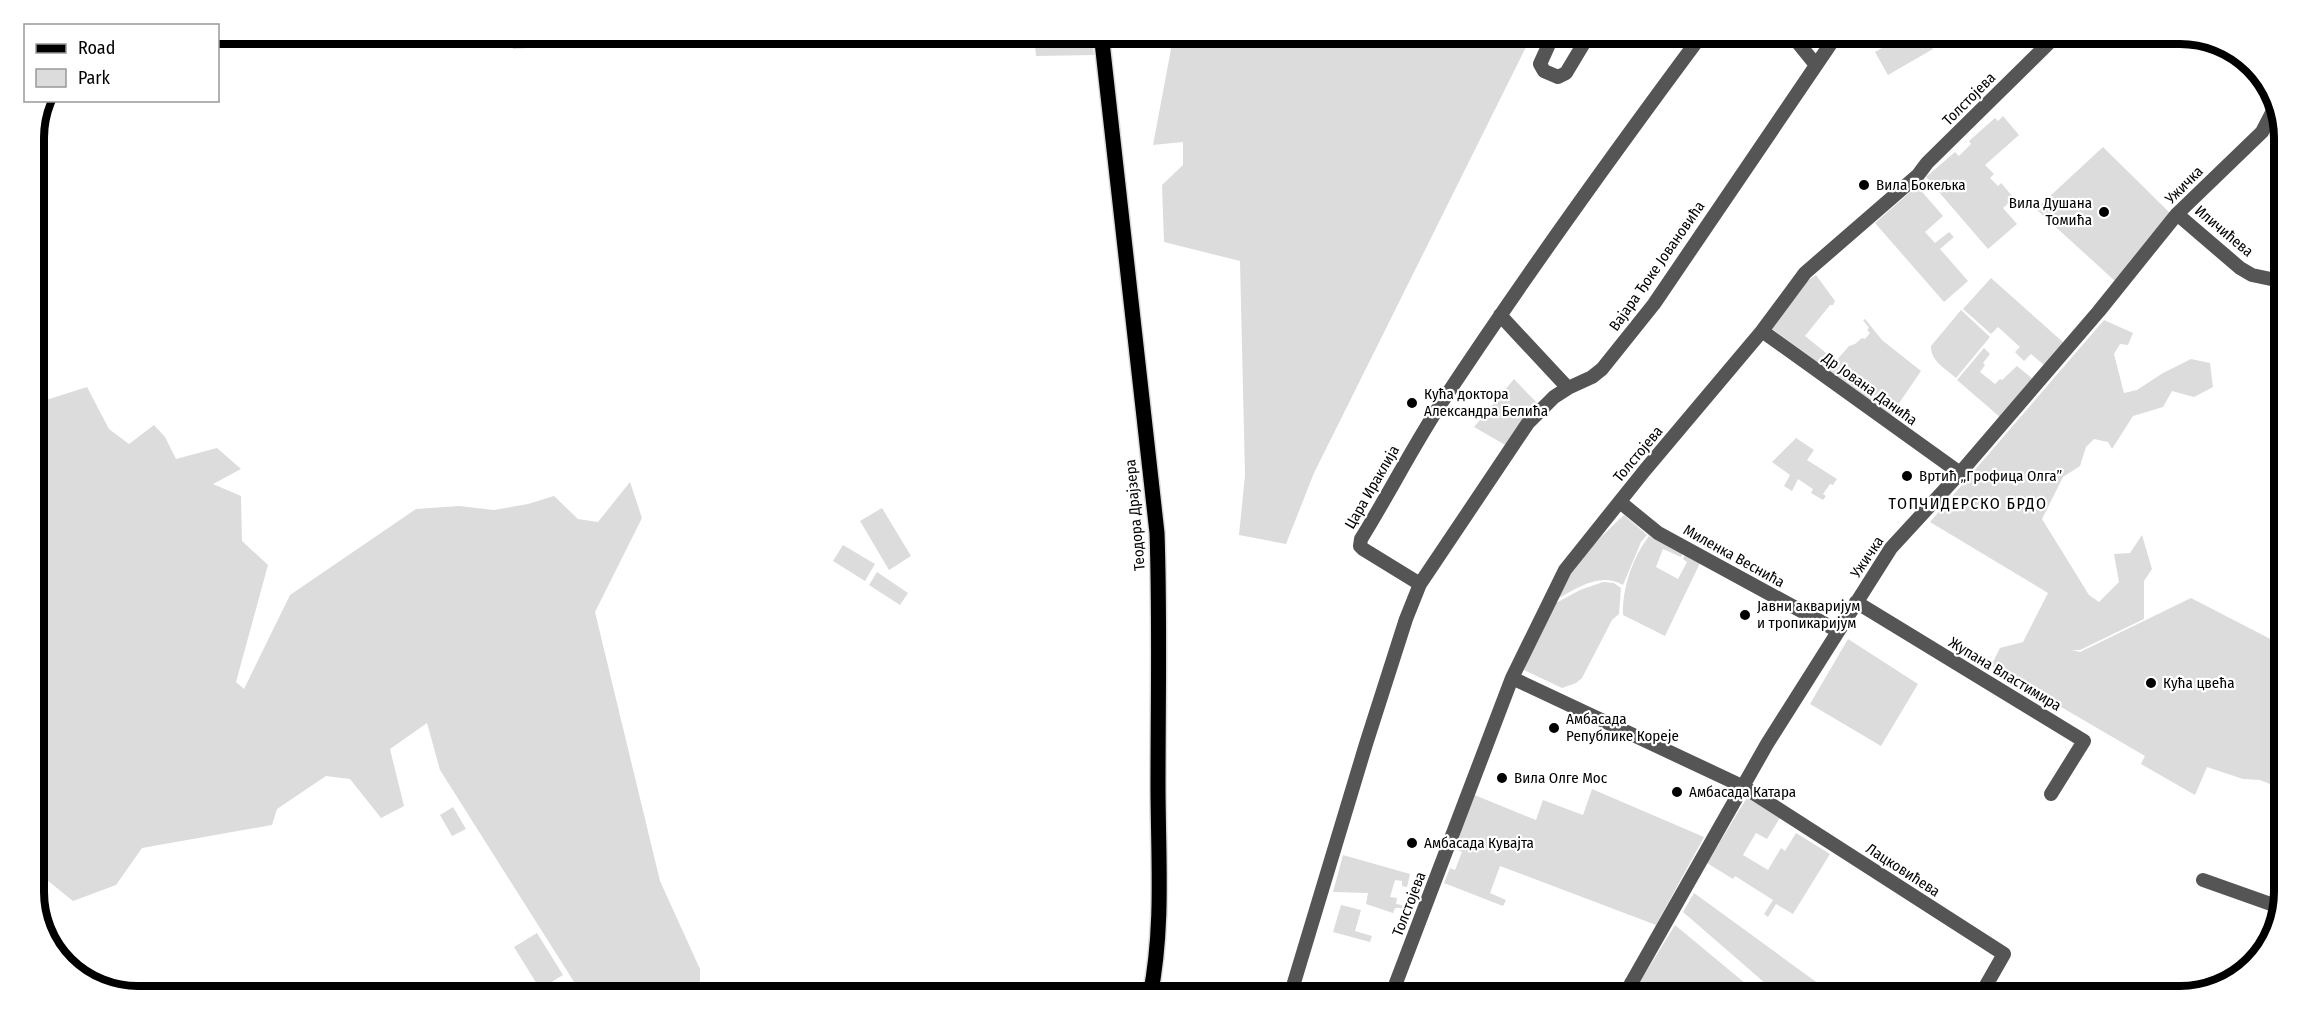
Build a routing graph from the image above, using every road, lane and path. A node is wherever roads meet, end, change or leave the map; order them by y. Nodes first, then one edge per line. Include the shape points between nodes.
1 (1102, 44) edge
2 (1549, 44) edge
3 (1583, 44) edge
4 (1695, 44) edge
5 (1799, 44) edge
6 (1830, 44) edge
7 (2048, 44) edge
8 (1816, 65) junction
9 (2272, 113) edge
10 (2177, 214) junction
11 (2274, 280) edge
12 (1500, 315) junction
13 (1762, 331) junction
14 (1568, 388) junction
15 (1960, 473) junction
16 (1620, 502) junction
17 (1420, 584) junction
18 (1856, 602) junction
19 (1838, 632) junction
20 (1512, 678) junction
21 (1744, 787) junction
22 (2051, 794) dead end
23 (2204, 880) dead end
24 (2273, 905) edge
25 (1631, 983) junction
26 (1152, 986) edge
27 (1293, 986) edge
28 (1395, 986) edge
29 (1629, 986) edge
30 (1634, 986) edge
31 (1986, 986) edge

1 - 26 main road, Теодора Драјзера via 1157,533 1159,892
2 - 3 street via 1540,64 1544,71 1558,77 1566,73
4 - 12 street, Цара Ираклија
5 - 8 street
6 - 8 street, Вајара Ђоке Јовановића
7 - 13 street, Толстојева via 1918,175 1805,273
8 - 14 street, Вајара Ђоке Јовановића via 1654,304 1602,369
9 - 10 street, Ужичка via 2262,132
10 - 11 street, Иличићева via 2240,268
10 - 15 street, Ужичка
12 - 14 street
12 - 17 street, Цара Ираклија via 1441,404 1359,542 1363,549
13 - 15 street, Др Јована Данића
13 - 16 street, Толстојева
14 - 17 street, Вајара Ђоке Јовановића via 1528,423
15 - 18 street, Ужичка via 1892,548
16 - 19 street, Миленка Веснића via 1658,533
16 - 20 street, Толстојева via 1565,570
17 - 27 street
18 - 19 street, Ужичка
18 - 22 street, Жупана Властимира via 2084,741
19 - 21 street, Ужичка
20 - 21 street
20 - 28 street, Толстојева
21 - 25 street, Ужичка
21 - 31 street, Лацковићева via 2004,954
23 - 24 street
25 - 29 street, Ужичка
25 - 30 street

